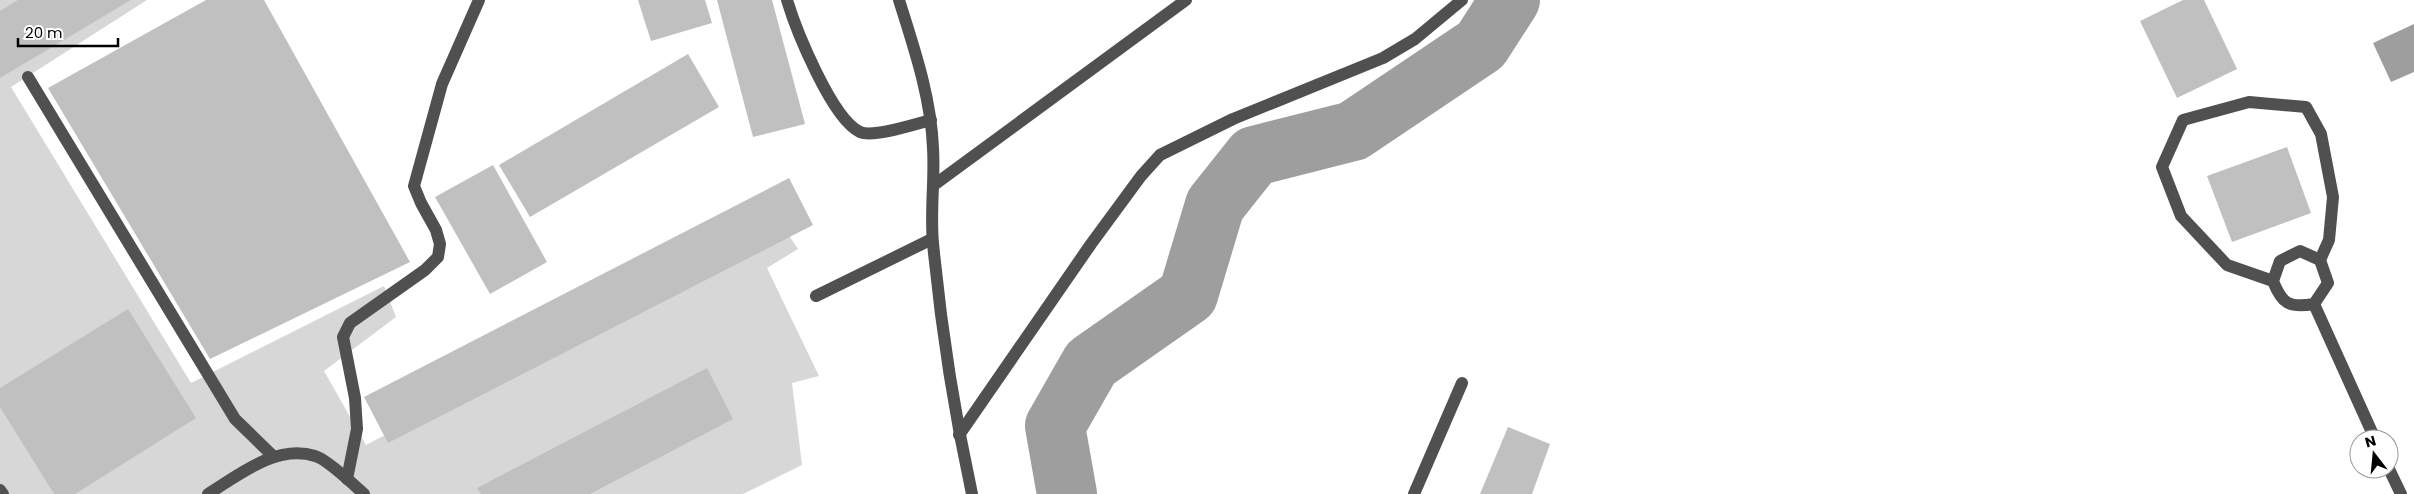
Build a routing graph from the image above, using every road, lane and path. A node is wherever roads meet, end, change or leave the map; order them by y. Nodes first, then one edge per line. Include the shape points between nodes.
1 (479, 0) edge
2 (787, 0) edge
3 (899, 0) edge
4 (1186, 0) edge
5 (1462, 0) edge
6 (28, 77) dead end
7 (931, 120) junction
8 (934, 185) junction
9 (932, 239) junction
10 (2320, 260) junction
11 (2273, 281) junction
12 (816, 296) dead end
13 (2314, 304) junction
14 (1462, 383) dead end
15 (2370, 429) edge
16 (959, 434) junction
17 (274, 457) junction
18 (347, 479) junction
19 (2394, 479) edge
20 (0, 490) edge
21 (3, 494) edge
22 (208, 494) edge
23 (364, 494) edge
24 (972, 494) edge
25 (1414, 494) edge
26 (2401, 494) edge

1 - 18 street via 442,84 414,186 436,230 440,244 438,257 350,323 343,337 357,429
2 - 7 street via 798,35 822,84 849,124 861,133 875,133
3 - 7 street via 924,82
4 - 8 street
5 - 16 street via 1415,39 1383,58 1233,119 1160,155 1091,244
6 - 17 street via 235,419
7 - 8 street
8 - 9 street
9 - 12 street
9 - 16 street
10 - 11 street via 2300,251 2280,261
10 - 11 street via 2329,240 2333,197 2321,134 2306,107 2249,102 2183,120 2162,167 2180,216 2227,265
10 - 13 street via 2328,283
11 - 13 street via 2280,298 2296,306
13 - 15 street
14 - 25 street
16 - 24 street
17 - 18 street via 294,454 316,456
17 - 22 street via 258,463
18 - 23 street
19 - 26 street
20 - 21 street

